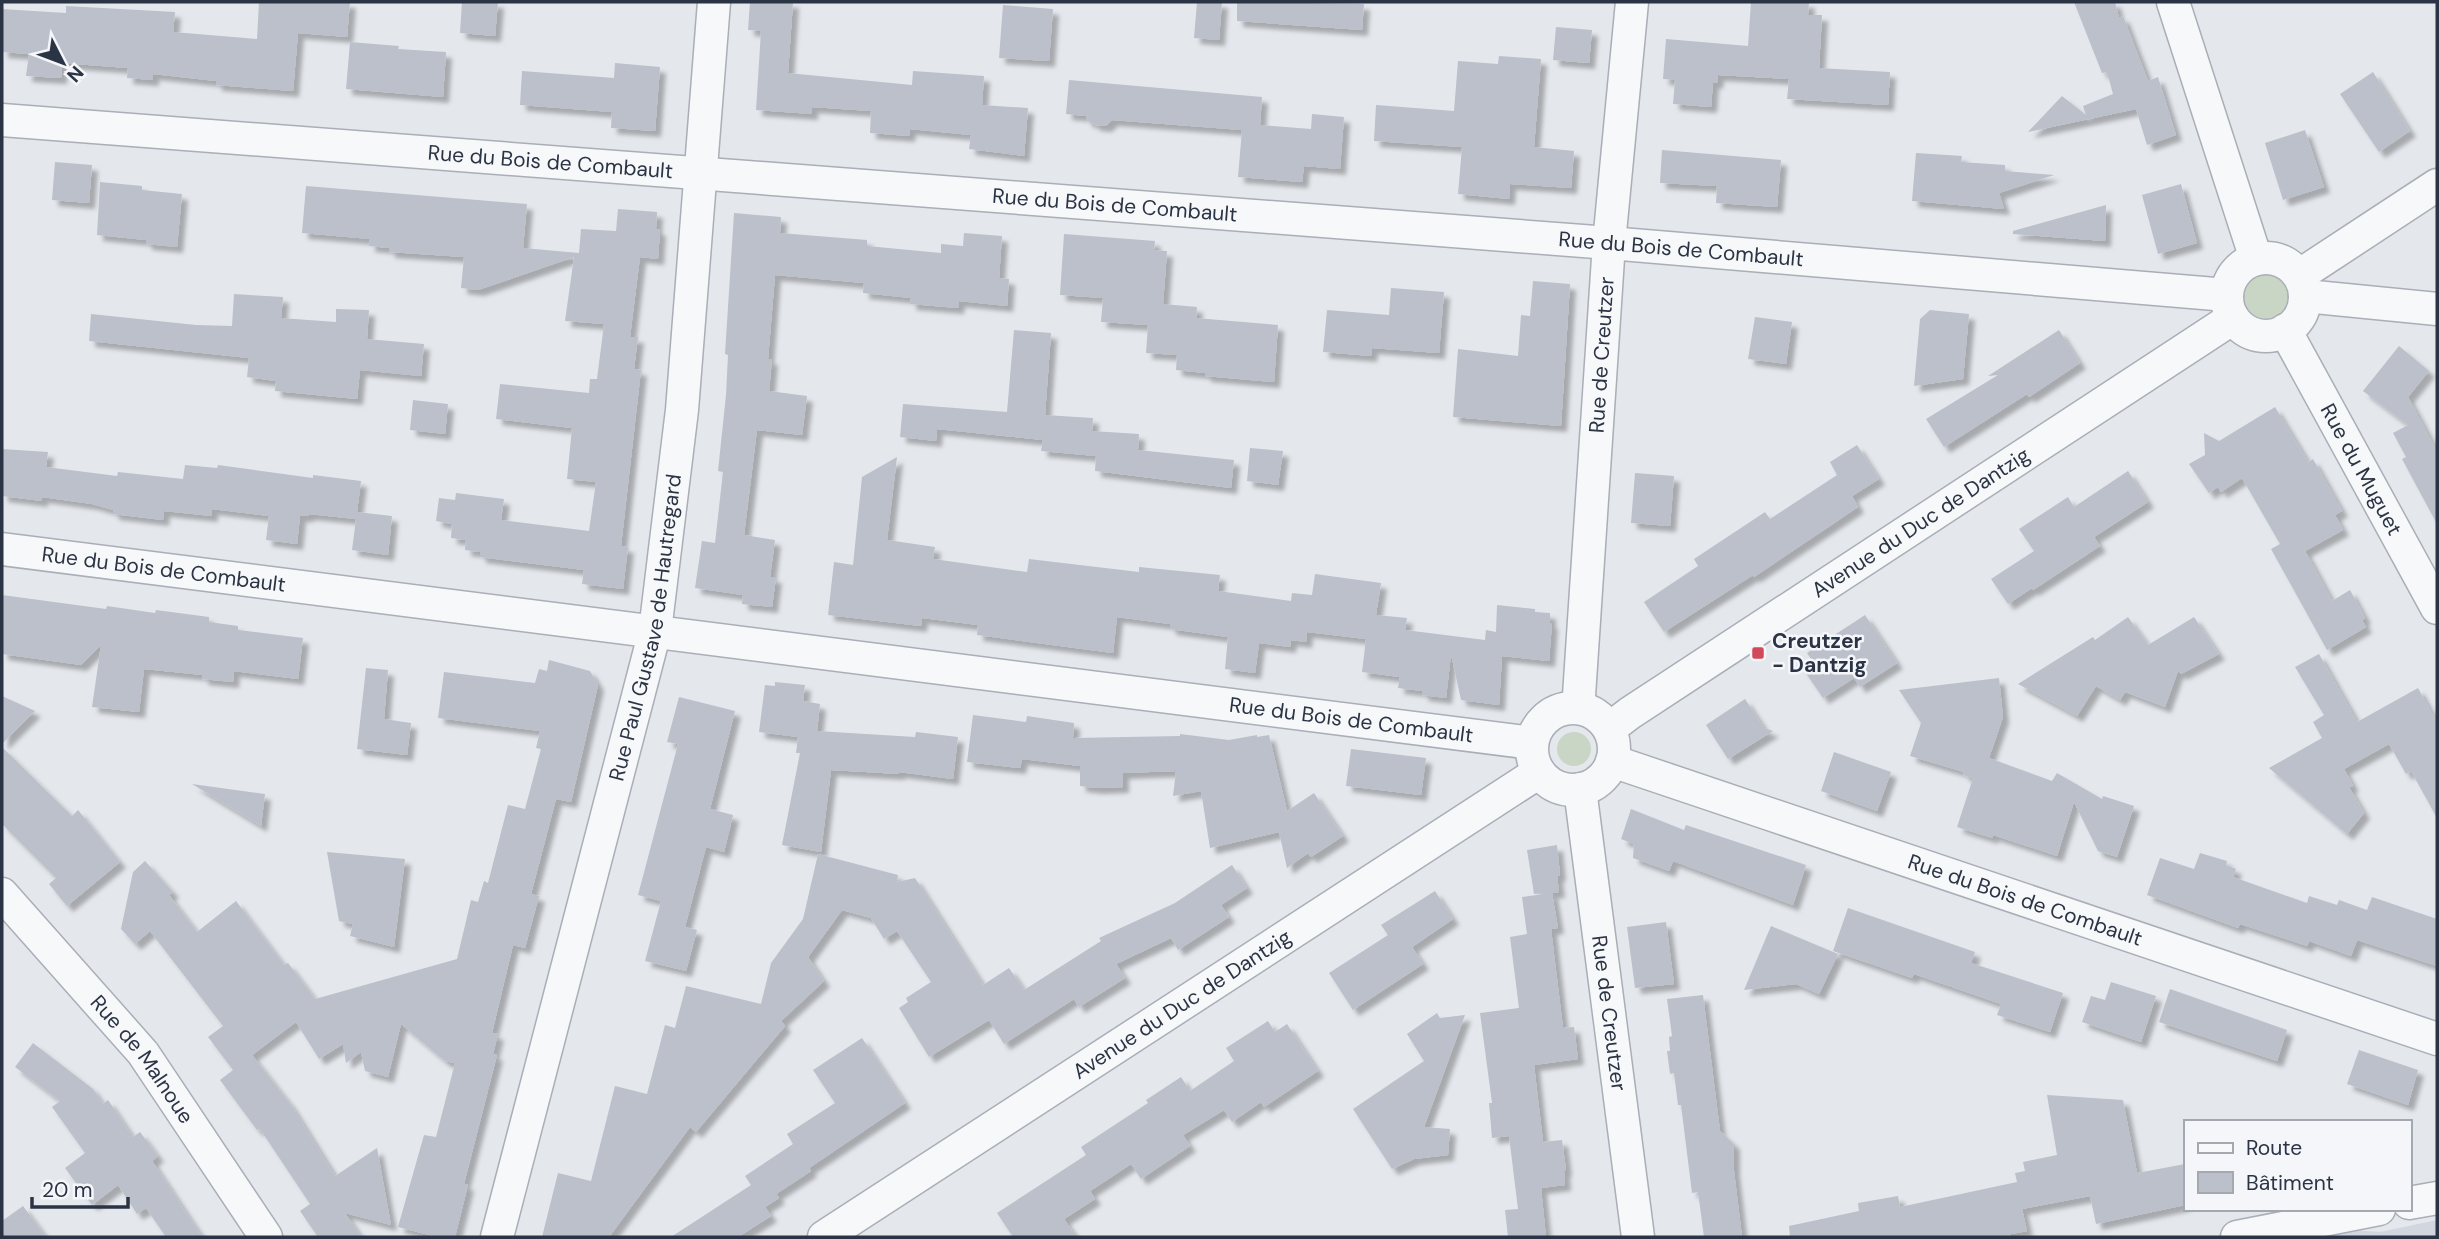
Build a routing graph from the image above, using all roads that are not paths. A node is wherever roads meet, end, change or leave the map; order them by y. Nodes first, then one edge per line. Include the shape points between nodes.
1 (714, 2) edge
2 (1632, 2) edge
3 (2173, 2) edge
4 (2, 120) edge
5 (701, 174) junction
6 (2437, 185) edge
7 (1609, 243) junction
8 (2256, 259) junction
9 (2302, 286) junction
10 (2230, 307) junction
11 (2437, 309) edge
12 (2285, 330) junction
13 (2, 549) edge
14 (2437, 608) edge
15 (655, 631) junction
16 (1581, 708) junction
17 (1609, 729) junction
18 (1535, 757) junction
19 (1612, 761) junction
20 (1580, 789) junction
21 (2, 894) edge
22 (2437, 1039) edge
23 (2437, 1198) edge
24 (2411, 1203) edge
25 (2369, 1211) edge
26 (266, 1237) edge
27 (497, 1237) edge
28 (824, 1237) edge
29 (1638, 1237) edge
30 (2237, 1237) edge

1 - 5 street, Rue Paul Gustave de Hautregard
2 - 7 street, Rue de Creutzer
3 - 8 street
4 - 5 street, Rue du Bois de Combault
5 - 7 street, Rue du Bois de Combault
5 - 15 street, Rue Paul Gustave de Hautregard via 682,410
6 - 9 street
7 - 10 street, Rue du Bois de Combault
7 - 16 street, Rue de Creutzer
8 - 9 street via 2282,261
8 - 10 street via 2247,262 2229,282
9 - 11 street via 2332,300
9 - 12 street via 2303,309
10 - 12 street via 2245,330 2257,335
10 - 17 street, Avenue du Duc de Dantzig
12 - 14 street, Rue du Muguet
13 - 15 street, Rue du Bois de Combault
15 - 18 street, Rue du Bois de Combault
15 - 27 street, Rue Paul Gustave de Hautregard
16 - 17 street via 1602,719
16 - 18 street via 1555,711 1544,719 1536,730
17 - 19 street
18 - 20 street via 1547,781
18 - 28 street, Avenue du Duc de Dantzig
19 - 20 street via 1601,779
19 - 22 street, Rue du Bois de Combault
20 - 29 street, Rue de Creutzer
21 - 26 street, Rue de Malnoue via 143,1053
23 - 24 street
25 - 30 street

